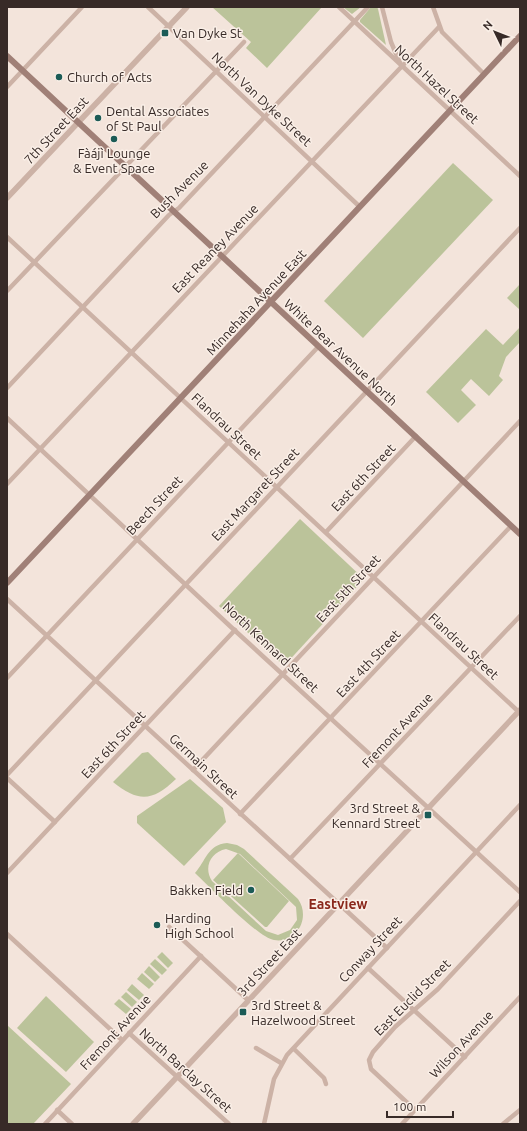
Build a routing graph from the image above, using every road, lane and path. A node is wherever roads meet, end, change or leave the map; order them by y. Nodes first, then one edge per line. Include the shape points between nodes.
1 (82, 7) edge
2 (148, 7) edge
3 (187, 7) edge
4 (339, 7) edge
5 (368, 7) edge
6 (382, 7) edge
7 (434, 7) edge
8 (354, 21) junction
9 (169, 26) junction
10 (439, 27) junction
11 (520, 36) edge
12 (244, 42) dead end
13 (7, 56) edge
14 (402, 66) junction
15 (23, 70) junction
16 (216, 71) junction
17 (484, 74) junction
18 (7, 87) edge
19 (450, 111) junction
20 (264, 116) junction
21 (78, 123) junction
22 (312, 162) junction
23 (125, 167) junction
24 (520, 176) edge
25 (7, 198) edge
26 (360, 207) junction
27 (173, 212) junction
28 (520, 228) edge
29 (7, 237) edge
30 (222, 257) junction
31 (34, 262) junction
32 (7, 291) edge
33 (271, 302) junction
34 (82, 308) junction
35 (318, 347) junction
36 (130, 353) junction
37 (7, 388) edge
38 (366, 391) junction
39 (181, 398) junction
40 (7, 418) edge
41 (520, 421) edge
42 (416, 436) junction
43 (228, 442) junction
44 (40, 449) junction
45 (464, 481) junction
46 (7, 484) edge
47 (277, 488) junction
48 (90, 495) junction
49 (511, 526) junction
50 (326, 532) junction
51 (520, 534) edge
52 (137, 539) junction
53 (374, 577) junction
54 (7, 583) edge
55 (186, 584) junction
56 (7, 599) edge
57 (520, 616) edge
58 (422, 622) junction
59 (235, 630) junction
60 (46, 636) junction
61 (471, 667) junction
62 (283, 673) junction
63 (7, 678) edge
64 (96, 681) junction
65 (520, 711) edge
66 (332, 718) junction
67 (145, 726) junction
68 (381, 763) junction
69 (193, 770) junction
70 (7, 775) edge
71 (7, 778) edge
72 (520, 805) edge
73 (428, 807) junction
74 (240, 814) junction
75 (55, 822) junction
76 (477, 851) junction
77 (290, 859) junction
78 (7, 873) edge
79 (520, 892) edge
80 (520, 901) edge
81 (338, 904) junction
82 (169, 927) dead end
83 (7, 934) edge
84 (387, 948) junction
85 (201, 956) junction
86 (368, 968) junction
87 (520, 997) edge
88 (248, 1000) junction
89 (414, 1011) junction
90 (129, 1033) junction
91 (122, 1040) junction
92 (256, 1048) dead end
93 (294, 1049) junction
94 (465, 1056) junction
95 (281, 1062) junction
96 (176, 1077) junction
97 (326, 1084) dead end
98 (57, 1110) junction
99 (415, 1110) junction
100 (520, 1110) edge
101 (226, 1123) edge
102 (45, 1124) edge
103 (72, 1124) edge
104 (132, 1124) edge
105 (264, 1124) edge
106 (402, 1124) edge
107 (503, 1124) edge

1 - 15 street
2 - 9 street, North Van Dyke Street
3 - 9 street, 7th Street East
4 - 8 street, North Hazel Street
5 - 8 street, Bush Avenue
6 - 14 street via 391,42
7 - 10 street
8 - 14 street, North Hazel Street
8 - 20 street, Bush Avenue
9 - 16 street, North Van Dyke Street
9 - 21 street, 7th Street East
10 - 14 street, East Reaney Avenue
10 - 17 street via 455,47
11 - 17 main road, Minnehaha Avenue East
12 - 16 street
13 - 15 main road, White Bear Avenue North
14 - 19 street, North Hazel Street
14 - 22 street, East Reaney Avenue
15 - 18 street
15 - 21 main road, White Bear Avenue North
16 - 20 street, North Van Dyke Street
16 - 23 street
17 - 19 main road, Minnehaha Avenue East
19 - 24 street, North Hazel Street
19 - 26 main road, Minnehaha Avenue East
20 - 22 street, North Van Dyke Street
20 - 27 street, Bush Avenue
21 - 23 main road, White Bear Avenue North
21 - 25 street, 7th Street East
22 - 26 street, North Van Dyke Street
22 - 30 street, East Reaney Avenue
23 - 27 main road, White Bear Avenue North
23 - 31 street
26 - 33 main road, Minnehaha Avenue East
27 - 30 main road, White Bear Avenue North
27 - 34 street, Bush Avenue
28 - 38 street, East Margaret Street
29 - 31 street, Flandrau Street
30 - 33 main road, White Bear Avenue North
30 - 36 street, East Reaney Avenue
31 - 32 street
31 - 34 street, Flandrau Street
33 - 35 main road, White Bear Avenue North
33 - 39 main road, Minnehaha Avenue East
34 - 36 street, Flandrau Street
34 - 37 street, Bush Avenue
35 - 38 main road, White Bear Avenue North
35 - 43 street, Beech Street
36 - 39 street, Flandrau Street
36 - 44 street, East Reaney Avenue
38 - 42 main road, White Bear Avenue North
38 - 47 street, East Margaret Street
39 - 43 street, Flandrau Street
39 - 48 main road, Minnehaha Avenue East
40 - 44 street, North Kennard Street
41 - 45 street, East 5th Street
42 - 45 main road, White Bear Avenue North
42 - 50 street, East 6th Street
43 - 47 street, Flandrau Street
43 - 52 street, Beech Street
44 - 46 street, East Reaney Avenue
44 - 48 street, North Kennard Street
45 - 49 main road, White Bear Avenue North
45 - 53 street, East 5th Street
47 - 50 street, Flandrau Street
47 - 55 street, East Margaret Street
48 - 52 street, North Kennard Street
48 - 54 main road, Minnehaha Avenue East
49 - 51 main road, White Bear Avenue North
49 - 58 street, East 4th Street
50 - 53 street, Flandrau Street
52 - 55 street, North Kennard Street
52 - 60 street, Beech Street
53 - 58 street, Flandrau Street
53 - 62 street, East 5th Street
55 - 59 street, North Kennard Street
55 - 64 street, East Margaret Street
56 - 60 street, Germain Street
57 - 61 street, Fremont Avenue
58 - 61 street, Flandrau Street
58 - 66 street, East 4th Street
59 - 62 street, North Kennard Street
59 - 67 street, East 6th Street
60 - 63 street, Beech Street
60 - 64 street, Germain Street
61 - 65 street, Flandrau Street
61 - 68 street, Fremont Avenue
62 - 66 street, North Kennard Street
62 - 69 street, East 5th Street
64 - 67 street, Germain Street
64 - 70 street, East Margaret Street
65 - 73 street, 3rd Street East
66 - 68 street, North Kennard Street
66 - 74 street, East 4th Street
67 - 69 street, Germain Street
67 - 75 street, East 6th Street
68 - 73 street, North Kennard Street
68 - 77 street, Fremont Avenue
69 - 74 street, Germain Street
71 - 75 street
72 - 76 street, Conway Street
73 - 76 street, North Kennard Street
73 - 81 street, 3rd Street East
74 - 77 street, Germain Street
75 - 78 street, East 6th Street
76 - 79 street, North Kennard Street
76 - 84 street, Conway Street
77 - 81 street, Germain Street
80 - 89 street, East Euclid Street via 438,989
81 - 84 street, Germain Street
81 - 88 street, 3rd Street East
82 - 85 street
83 - 91 street, North Barclay Street
84 - 86 street, Conway Street
85 - 88 street
85 - 90 street, Fremont Avenue
86 - 89 street
86 - 93 street, Conway Street
87 - 94 street, Wilson Avenue
88 - 96 street, 3rd Street East
89 - 94 street
89 - 99 street, East Euclid Street via 391,1032 371,1054 369,1060 371,1069
90 - 91 street, Fremont Avenue
90 - 96 street, North Barclay Street
91 - 98 street, Fremont Avenue
92 - 95 street
93 - 95 street, Conway Street
93 - 97 street via 324,1078
94 - 99 street, Wilson Avenue
95 - 105 street, Conway Street via 274,1078
96 - 101 street, North Barclay Street
96 - 104 street, 3rd Street East
98 - 102 street, Fremont Avenue
98 - 103 street
99 - 106 street, Wilson Avenue
100 - 107 street

